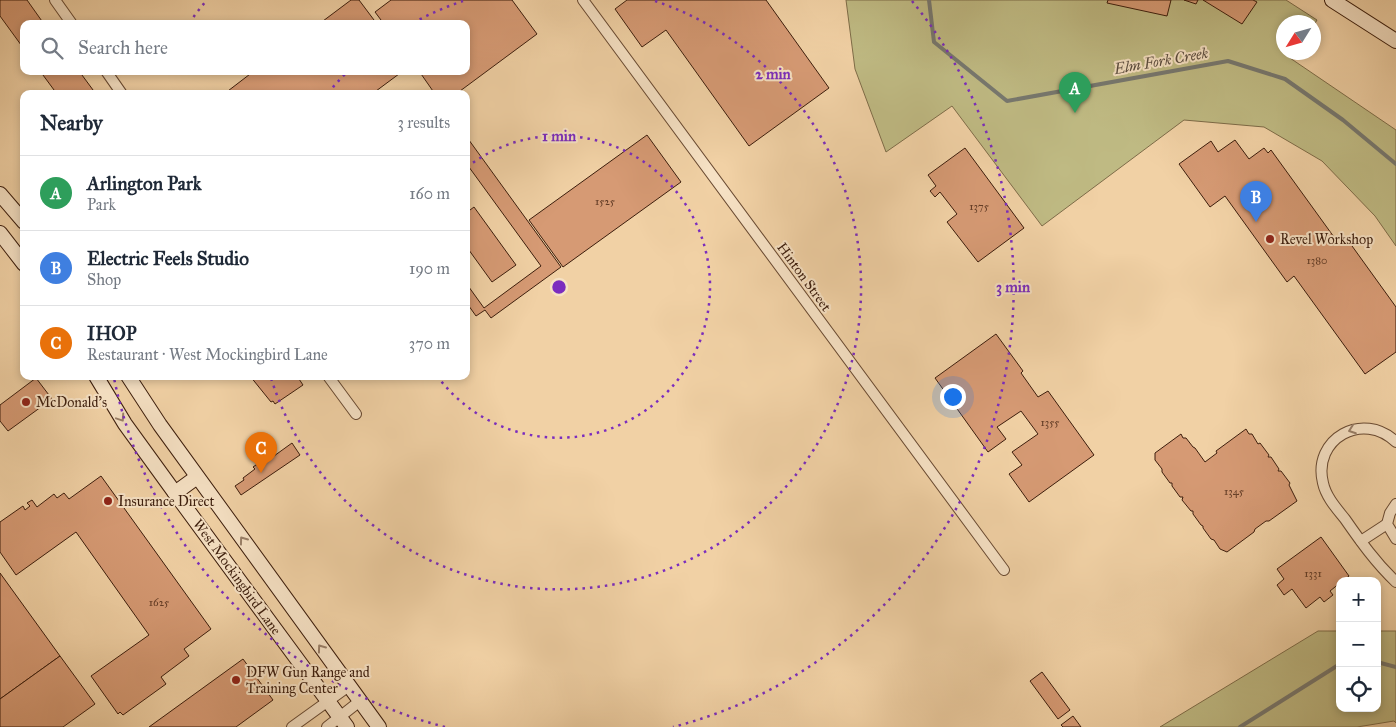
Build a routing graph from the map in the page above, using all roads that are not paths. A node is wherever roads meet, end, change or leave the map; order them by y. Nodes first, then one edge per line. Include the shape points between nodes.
1 (55, 0) edge
2 (583, 0) edge
3 (1332, 0) edge
4 (69, 20) edge
5 (1396, 41) edge
6 (109, 75) edge
7 (119, 90) edge
8 (0, 194) edge
9 (20, 217) edge
10 (0, 233) edge
11 (20, 257) edge
12 (98, 380) edge
13 (131, 380) edge
14 (331, 380) edge
15 (356, 414) dead end
16 (1396, 442) edge
17 (197, 477) junction
18 (175, 493) junction
19 (1396, 504) edge
20 (1387, 524) junction
21 (1396, 539) edge
22 (1361, 541) junction
23 (1004, 570) dead end
24 (1396, 582) edge
25 (349, 686) junction
26 (328, 701) junction
27 (360, 701) junction
28 (343, 722) edge
29 (292, 727) edge
30 (327, 727) edge
31 (379, 727) edge

1 - 4 street
2 - 23 street, Hinton Street
3 - 5 main road
6 - 7 street
8 - 9 main road
10 - 11 main road
12 -> 18 main road, West Mockingbird Lane via 125,424
13 - 17 main road, West Mockingbird Lane
14 - 15 street
16 -> 22 street via 1384,432 1359,427 1338,437 1323,460 1323,484
17 - 18 main road
25 -> 17 main road, West Mockingbird Lane
18 - 26 main road, West Mockingbird Lane
19 - 20 street
20 - 21 street
20 - 22 street
22 - 24 street
25 - 26 street
25 - 27 main road, West Mockingbird Lane
26 - 28 main road, West Mockingbird Lane
26 - 29 street
27 - 28 street
27 - 31 main road, West Mockingbird Lane
28 - 30 street

